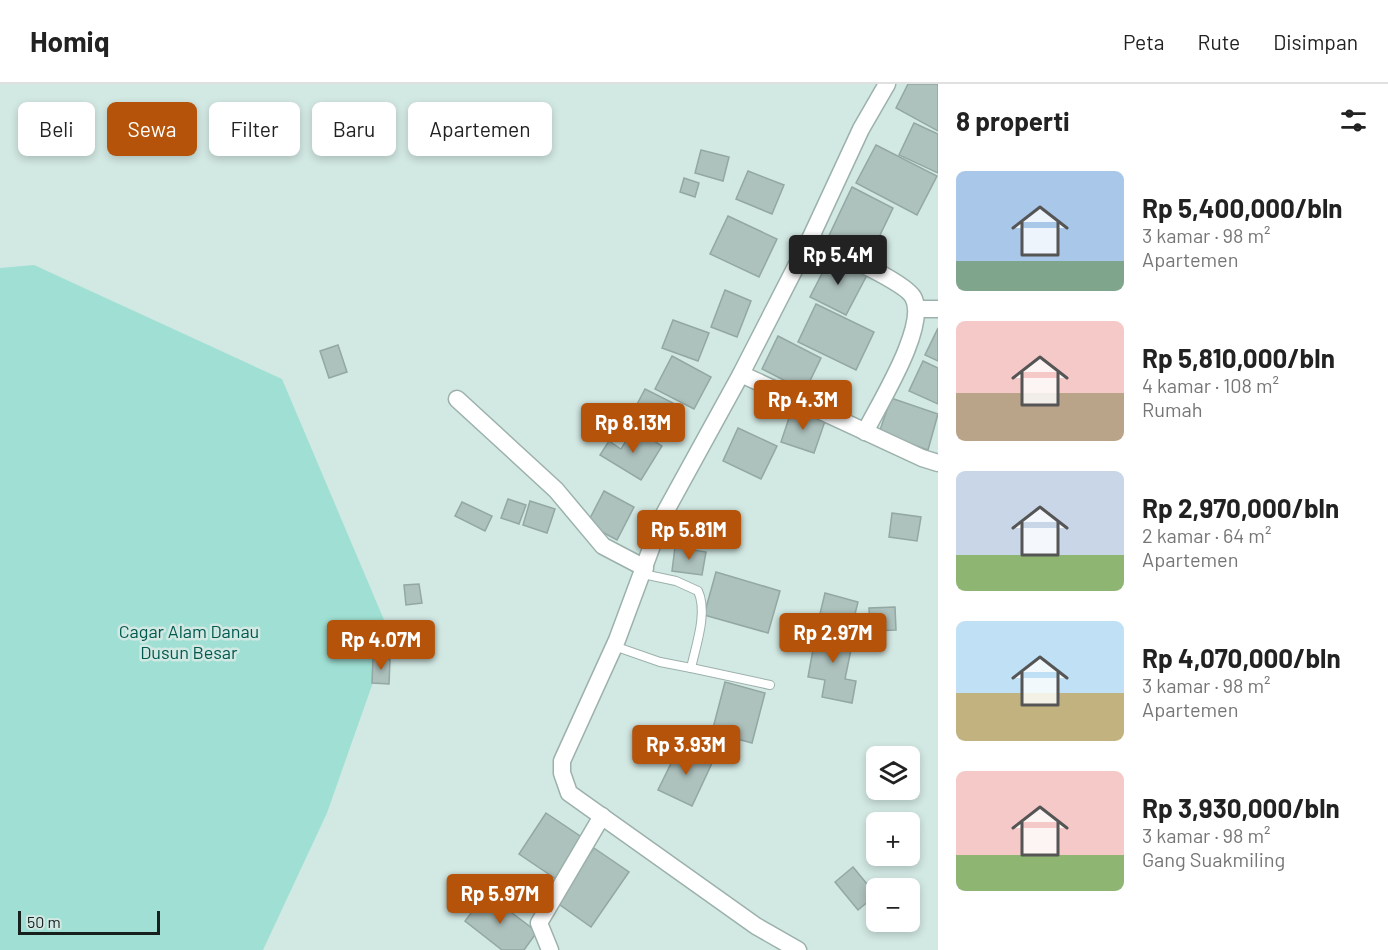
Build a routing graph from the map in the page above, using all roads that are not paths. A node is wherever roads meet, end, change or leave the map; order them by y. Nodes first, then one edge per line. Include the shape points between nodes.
1 (887, 84) edge
2 (810, 238) junction
3 (918, 309) junction
4 (938, 309) edge
5 (741, 374) junction
6 (457, 399) dead end
7 (865, 432) junction
8 (938, 463) edge
9 (644, 571) junction
10 (614, 646) junction
11 (691, 668) junction
12 (770, 685) dead end
13 (602, 816) junction
14 (794, 947) edge
15 (550, 950) edge

1 - 2 street via 861,129
2 - 3 street via 894,282 913,295
2 - 5 street
3 - 4 street
3 - 7 street via 914,332
5 - 7 street
5 - 9 street via 663,516
6 - 9 street via 556,490 603,546
7 - 8 street
9 - 10 street
9 - 11 lane via 698,591 702,599
10 - 11 lane
10 - 13 street via 562,761 569,793
11 - 12 lane
13 - 14 street via 756,926
13 - 15 street via 539,923

